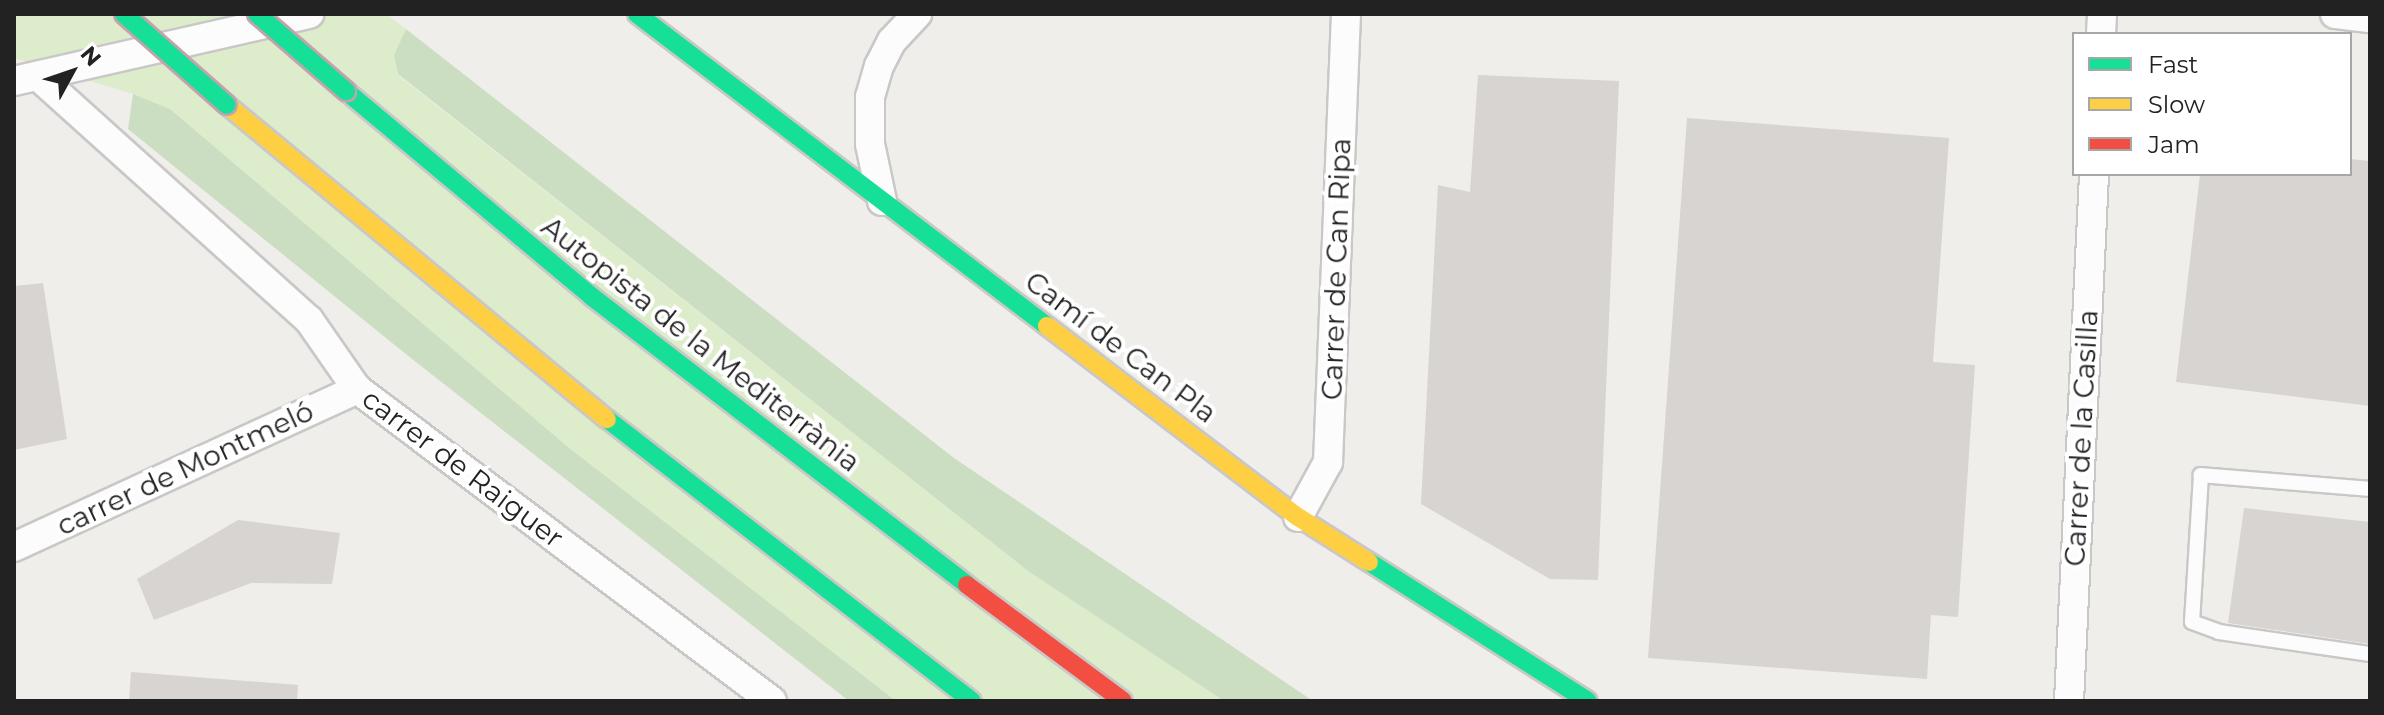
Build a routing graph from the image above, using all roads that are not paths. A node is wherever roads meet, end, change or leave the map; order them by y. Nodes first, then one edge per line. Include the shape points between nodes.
1 (124, 14) edge
2 (257, 14) edge
3 (309, 14) edge
4 (637, 14) edge
5 (917, 14) edge
6 (1346, 14) edge
7 (2335, 14) edge
8 (2370, 18) edge
9 (27, 79) edge
10 (2094, 176) edge
11 (882, 201) junction
12 (357, 389) junction
13 (2370, 489) edge
14 (1298, 517) junction
15 (14, 547) edge
16 (2370, 654) edge
17 (772, 701) edge
18 (972, 701) edge
19 (1123, 701) edge
20 (1588, 701) edge
21 (2069, 701) edge

1 - 18 main road, bridge via 656,460
2 - 19 main road, Autopista de la Mediterrània, bridge via 591,296
3 - 9 street
4 - 11 main road, Camí de Can Pla
5 - 11 street via 892,41 870,97 870,144
6 - 14 street, Carrer de Can Ripa via 1328,462
7 - 8 street
9 - 12 street, carrer de Raiguer via 309,320
10 - 21 street, Carrer de la Casilla
11 - 14 main road, Camí de Can Pla
12 - 15 street, carrer de Montmeló
12 - 17 street, carrer de Raiguer
13 - 16 lane via 2201,475 2192,622 2219,632
14 - 20 main road, Camí de Can Pla

